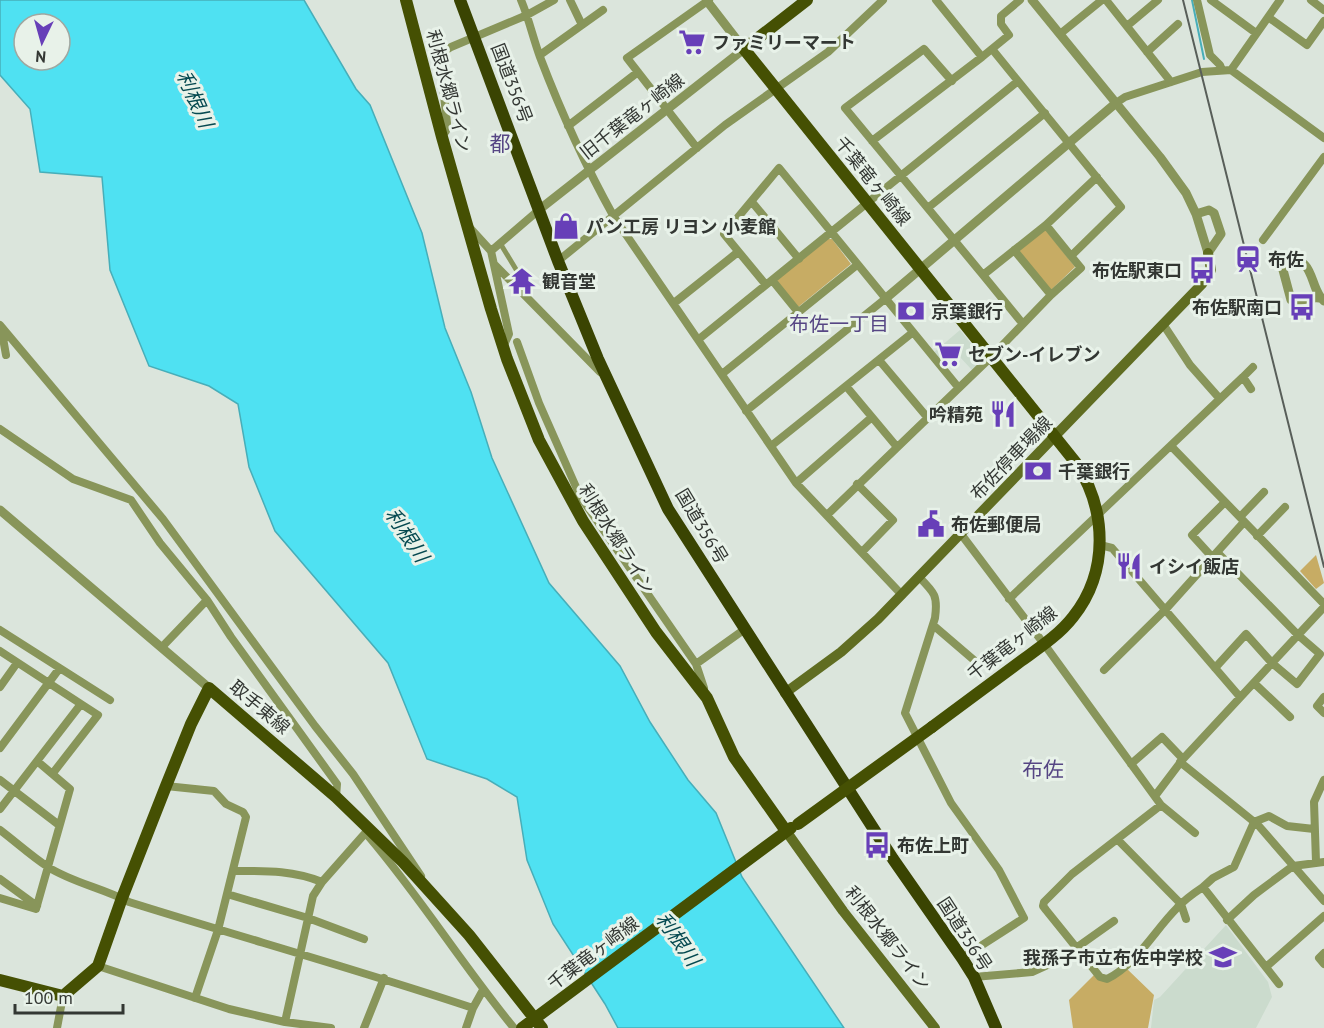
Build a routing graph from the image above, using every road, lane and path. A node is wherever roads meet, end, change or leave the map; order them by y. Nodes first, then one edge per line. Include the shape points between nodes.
1 (406, 0) edge
2 (460, 0) edge
3 (521, 0) edge
4 (554, 0) edge
5 (570, 0) edge
6 (707, 0) edge
7 (807, 0) edge
8 (867, 0) edge
9 (883, 0) edge
10 (936, 0) edge
11 (1020, 0) edge
12 (1032, 0) edge
13 (1104, 0) edge
14 (1158, 0) edge
15 (1197, 0) edge
16 (1211, 0) edge
17 (1280, 0) edge
18 (1311, 0) edge
19 (874, 8) junction
20 (603, 10) dead end
21 (1324, 10) edge
22 (527, 15) junction
23 (1268, 17) junction
24 (1324, 21) edge
25 (1178, 24) dead end
26 (582, 25) junction
27 (1126, 26) junction
28 (1256, 33) junction
29 (1060, 34) junction
30 (475, 36) junction
31 (744, 49) junction
32 (992, 49) junction
33 (1147, 52) junction
34 (540, 55) junction
35 (982, 57) junction
36 (1222, 70) junction
37 (1231, 70) junction
38 (638, 72) junction
39 (952, 81) junction
40 (1018, 81) junction
41 (1171, 82) junction
42 (775, 88) junction
43 (1116, 103) junction
44 (667, 110) junction
45 (1045, 113) junction
46 (568, 126) junction
47 (442, 137) junction
48 (1324, 138) edge
49 (872, 141) junction
50 (1070, 142) junction
51 (697, 148) junction
52 (1324, 157) edge
53 (588, 171) junction
54 (902, 174) junction
55 (1097, 177) junction
56 (752, 202) junction
57 (867, 202) junction
58 (929, 207) junction
59 (540, 209) junction
60 (1196, 214) junction
61 (614, 217) junction
62 (467, 225) junction
63 (1046, 225) junction
64 (832, 232) junction
65 (955, 240) junction
66 (1263, 240) dead end
67 (500, 243) junction
68 (1014, 250) junction
69 (491, 251) junction
70 (738, 252) junction
71 (1208, 253) junction
72 (1071, 256) junction
73 (799, 259) junction
74 (558, 261) junction
75 (494, 264) junction
76 (857, 265) junction
77 (921, 270) junction
78 (517, 271) dead end
79 (983, 275) junction
80 (769, 282) junction
81 (1051, 295) junction
82 (885, 298) junction
83 (1322, 299) edge
84 (674, 303) junction
85 (798, 312) junction
86 (0, 324) edge
87 (1023, 324) junction
88 (1163, 324) junction
89 (912, 333) junction
90 (699, 339) junction
91 (517, 342) dead end
92 (504, 347) junction
93 (2, 355) edge
94 (992, 357) junction
95 (879, 360) junction
96 (1253, 367) dead end
97 (722, 374) junction
98 (1243, 377) junction
99 (606, 378) junction
100 (846, 386) junction
101 (958, 387) junction
102 (1251, 389) dead end
103 (1220, 399) junction
104 (746, 411) junction
105 (872, 417) junction
106 (927, 417) junction
107 (0, 429) edge
108 (1055, 436) junction
109 (771, 446) junction
110 (1171, 446) junction
111 (897, 447) junction
112 (796, 483) junction
113 (857, 484) junction
114 (1264, 492) dead end
115 (1225, 502) junction
116 (1285, 507) dead end
117 (0, 510) edge
118 (1098, 514) junction
119 (827, 515) junction
120 (1242, 520) junction
121 (961, 534) junction
122 (1257, 536) junction
123 (1100, 545) junction
124 (862, 552) junction
125 (1215, 555) junction
126 (919, 577) junction
127 (902, 595) junction
128 (1009, 599) junction
129 (207, 600) junction
130 (1324, 605) edge
131 (1165, 610) junction
132 (933, 624) junction
133 (745, 629) junction
134 (0, 630) edge
135 (1298, 635) junction
136 (1044, 644) junction
137 (162, 647) junction
138 (0, 651) edge
139 (674, 655) junction
140 (975, 662) dead end
141 (17, 663) junction
142 (1272, 663) junction
143 (696, 664) junction
144 (1215, 668) junction
145 (59, 669) junction
146 (1104, 670) dead end
147 (1254, 682) junction
148 (48, 683) junction
149 (0, 687) edge
150 (209, 688) junction
151 (785, 693) junction
152 (1324, 696) edge
153 (707, 698) junction
154 (1240, 698) junction
155 (110, 700) dead end
156 (81, 704) junction
157 (1324, 713) edge
158 (1290, 717) dead end
159 (0, 748) edge
160 (1181, 760) junction
161 (37, 761) junction
162 (1131, 764) junction
163 (53, 773) junction
164 (0, 780) edge
165 (1324, 780) edge
166 (166, 786) junction
167 (14, 791) junction
168 (1155, 796) junction
169 (336, 797) junction
170 (1161, 805) junction
171 (0, 809) edge
172 (1254, 822) junction
173 (59, 825) junction
174 (1314, 829) junction
175 (0, 830) edge
176 (368, 830) junction
177 (1195, 832) dead end
178 (782, 834) junction
179 (1117, 839) junction
180 (1320, 862) edge
181 (1293, 866) junction
182 (48, 867) junction
183 (233, 871) junction
184 (0, 879) edge
185 (322, 882) junction
186 (427, 887) junction
187 (1203, 887) junction
188 (227, 894) junction
189 (0, 898) edge
190 (122, 898) junction
191 (1324, 901) edge
192 (1181, 904) junction
193 (37, 906) junction
194 (1324, 916) edge
195 (308, 918) junction
196 (1186, 920) dead end
197 (1227, 920) junction
198 (1114, 921) dead end
199 (218, 930) junction
200 (364, 939) dead end
201 (1077, 949) junction
202 (1324, 953) edge
203 (300, 955) junction
204 (962, 958) junction
205 (1324, 964) edge
206 (98, 966) junction
207 (1266, 967) junction
208 (974, 977) junction
209 (384, 978) junction
210 (0, 981) edge
211 (1279, 984) dead end
212 (483, 990) junction
213 (63, 996) junction
214 (195, 998) junction
215 (473, 1008) junction
216 (285, 1022) junction
217 (532, 1024) edge
218 (57, 1028) edge
219 (331, 1028) edge
220 (364, 1028) edge
221 (466, 1028) edge
222 (514, 1028) edge
223 (935, 1028) edge
224 (996, 1028) edge

1 - 47 main road, 利根水郷ライン
2 - 30 highway, 国道356号
3 - 22 street
4 - 22 street
5 - 26 street
6 - 31 street
6 - 38 street via 627,58
7 - 31 main road
8 - 19 street
9 - 19 street
10 - 35 street
11 - 32 street via 1001,16 1001,24 1009,34
12 - 29 street
13 - 27 street
13 - 29 street
14 - 27 street
15 - 36 street via 1210,55
16 - 28 street
17 - 23 street
18 - 21 street
19 - 42 street via 828,52
20 - 26 street
22 - 30 street
22 - 34 street
23 - 24 street via 1307,45
23 - 28 street
25 - 33 street
26 - 34 street
27 - 33 street
28 - 37 street
29 - 43 street
30 - 47 street via 444,51 440,59 447,123
30 - 59 highway, 国道356号
31 - 42 main road, 千葉竜ヶ崎線
31 - 44 street, 旧千葉竜ヶ崎線
32 - 35 street
32 - 40 street
33 - 41 street
34 - 46 street
35 - 39 street
36 - 37 street
36 - 41 street
37 - 48 street
38 - 44 street
38 - 46 street
39 - 49 street
39 - 49 street via 924,49 845,108
40 - 45 street
40 - 54 street
41 - 43 street
42 - 51 street
42 - 57 main road, 千葉竜ヶ崎線
43 - 50 street
43 - 60 street via 1186,193
44 - 51 street
44 - 53 street, 旧千葉竜ヶ崎線
45 - 50 street
45 - 58 street
46 - 53 street
47 - 62 main road, 利根水郷ライン
49 - 54 street
50 - 55 street
50 - 65 street
51 - 61 street
52 - 66 street
53 - 59 street, 旧千葉竜ヶ崎線
53 - 61 street
54 - 57 street
54 - 58 street
55 - 63 street
55 - 72 street via 1121,207
56 - 64 street via 779,168
56 - 70 street via 724,234
56 - 73 street
57 - 64 street
57 - 77 main road, 千葉竜ヶ崎線
58 - 65 street
59 - 67 street
59 - 74 highway, 国道356号
60 - 71 street
60 - 71 street via 1209,210 1215,213 1221,234
61 - 74 street
61 - 84 street
62 - 69 street
62 - 92 main road, 利根水郷ライン
63 - 68 street
63 - 72 street
64 - 73 street
64 - 76 street
65 - 77 street
65 - 79 street
67 - 69 street
67 - 78 street
68 - 79 street
68 - 81 street
69 - 75 street
70 - 80 street
70 - 84 street
71 - 88 main road, 布佐停車場線 via 1210,274
72 - 81 street via 1081,268
73 - 80 street
74 - 99 highway, 国道356号
75 - 92 street via 509,334
75 - 99 street
76 - 82 street
76 - 85 street
77 - 82 street
77 - 94 main road, 千葉竜ヶ崎線
79 - 87 street
80 - 85 street
80 - 90 street
81 - 87 street
82 - 89 street
82 - 104 street
83 - 83 street via 1292,300 1283,270 1286,262 1294,260 1305,265
84 - 90 street
85 - 97 street
86 - 93 street
86 - 186 street via 163,519 353,774
87 - 94 street
88 - 103 street via 1190,365
88 - 108 main road, 布佐停車場線
89 - 95 street
89 - 101 street
90 - 97 street
91 - 143 street via 580,496
92 - 139 main road, 利根水郷ライン via 539,440 565,491
94 - 101 street
94 - 108 main road, 千葉竜ヶ崎線
95 - 100 street
95 - 106 street
96 - 98 street
97 - 104 street
98 - 102 street
98 - 103 street
99 - 133 highway, 国道356号 via 669,509
100 - 105 street
100 - 109 street
101 - 106 street
103 - 110 street
104 - 109 street
105 - 111 street
105 - 112 street
106 - 111 street
107 - 129 street via 73,479 131,500
108 - 118 main road, 千葉竜ヶ崎線 via 1083,474
108 - 121 main road, 布佐停車場線
109 - 112 street
110 - 115 street
110 - 118 street
111 - 113 street
112 - 119 street
113 - 119 street
113 - 124 street via 893,520
114 - 120 street
115 - 120 street
115 - 125 street via 1192,535
116 - 122 street
117 - 137 street
118 - 123 main road, 千葉竜ヶ崎線
118 - 128 street
119 - 124 street
120 - 122 street
120 - 125 street
121 - 126 main road, 布佐停車場線
121 - 128 street
122 - 130 street
123 - 131 street via 1112,548
123 - 136 main road, 千葉竜ヶ崎線 via 1096,570 1083,603
124 - 127 street
125 - 131 street
125 - 135 street
126 - 127 main road, 布佐停車場線
126 - 132 street via 936,596
127 - 151 main road, 布佐停車場線 via 841,652
128 - 136 street
129 - 137 street
129 - 169 street via 337,784
130 - 135 street
131 - 144 street
131 - 146 street
132 - 140 street
132 - 204 street via 905,713 951,803 999,870 1024,918
133 - 143 street
133 - 151 highway, 国道356号
134 - 145 street
135 - 142 street
135 - 142 street via 1320,654 1297,684
136 - 162 street
136 - 178 main road, 千葉竜ヶ崎線, bridge
137 - 150 street
138 - 141 street
139 - 143 street
139 - 153 main road, 利根水郷ライン
141 - 148 street
141 - 149 street
142 - 144 street via 1246,634
142 - 147 street
143 - 153 street
144 - 154 street
145 - 148 street
145 - 155 street
147 - 154 street
147 - 158 street
148 - 156 street
148 - 159 street
150 - 166 main road, 取手東線
150 - 169 main road, 取手東線
151 - 204 highway, 国道356号
152 - 157 street via 1317,706
153 - 178 main road, 利根水郷ライン via 734,757
154 - 160 street
156 - 161 street
156 - 163 street via 98,715
160 - 162 street via 1162,737
160 - 168 street
160 - 172 street
161 - 163 street
161 - 167 street
162 - 168 street
163 - 173 street via 70,789
164 - 167 street
165 - 174 street via 1314,802
166 - 183 street via 214,791 226,804 243,812 246,817
166 - 190 main road, 取手東線
167 - 171 street
167 - 173 street
168 - 170 street
169 - 176 main road, 取手東線
170 - 177 street
170 - 179 street
172 - 174 street via 1269,816 1287,826
172 - 181 street
172 - 187 street via 1233,867
173 - 182 street
174 - 180 street
175 - 182 street
176 - 185 street
176 - 186 main road, 取手東線
176 - 212 street via 369,837
178 - 217 main road, 千葉竜ヶ崎線
178 - 223 main road, 利根水郷ライン
179 - 192 street
179 - 201 street via 1044,902 1043,906
180 - 181 street
181 - 191 street
181 - 197 street
182 - 190 street
182 - 193 street
183 - 185 street via 279,871 303,874
183 - 188 street
184 - 193 street
185 - 195 street via 313,896
186 - 217 main road, 取手東線 via 485,954
187 - 192 street
187 - 197 street
188 - 195 street
188 - 199 street
189 - 193 street via 36,909
190 - 199 street
190 - 206 main road, 取手東線
192 - 196 street
192 - 201 street via 1135,957 1107,979 1100,977
194 - 207 street
195 - 200 street
195 - 203 street
197 - 207 street
198 - 201 street
199 - 203 street
199 - 214 street
201 - 208 street via 1032,972
202 - 205 street via 1319,957
203 - 209 street
203 - 216 street
204 - 208 highway, 国道356号
206 - 213 main road, 取手東線
206 - 214 street
207 - 211 street
208 - 224 highway, 国道356号
209 - 215 street
209 - 220 street
210 - 213 main road
212 - 215 street
212 - 222 street
213 - 218 street
214 - 216 street
215 - 221 street
216 - 219 street

